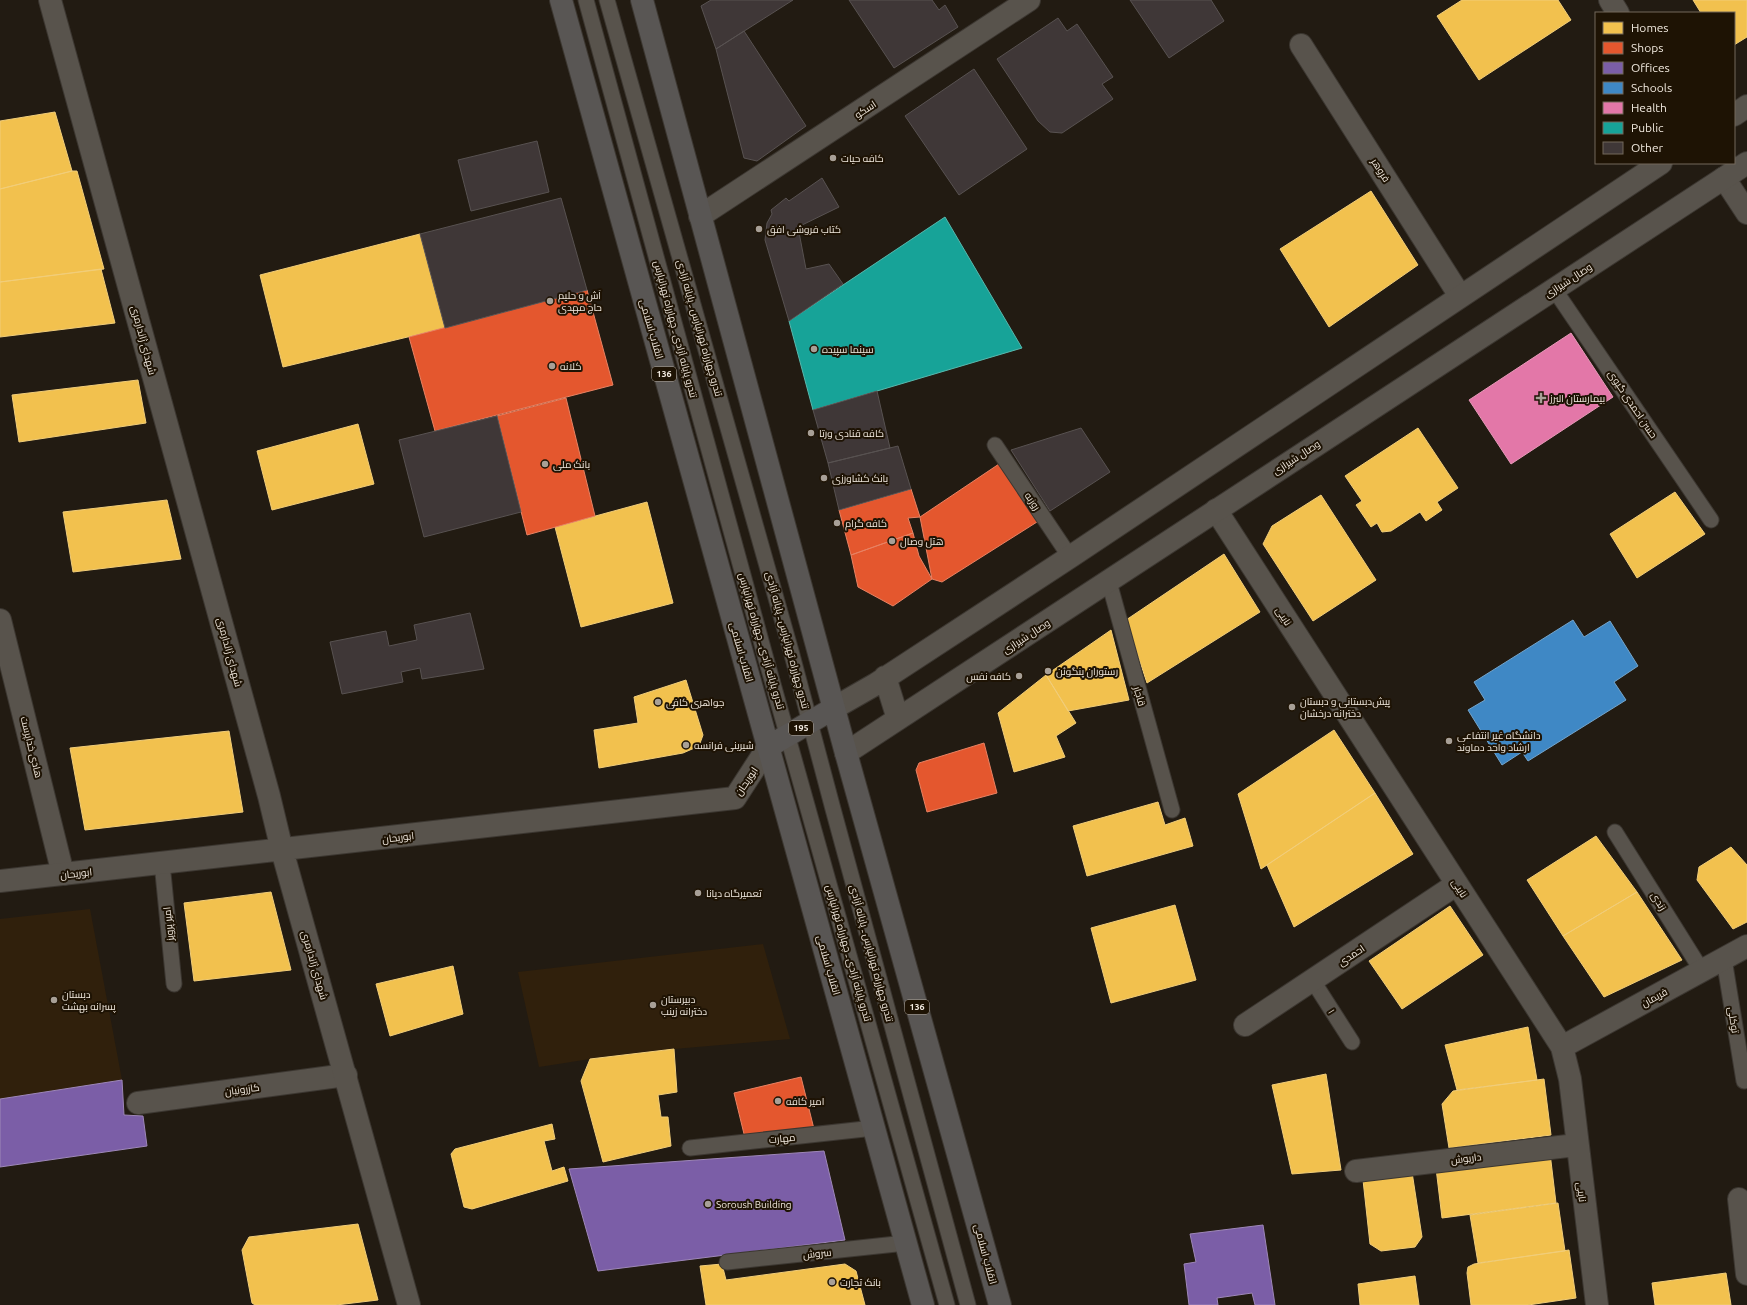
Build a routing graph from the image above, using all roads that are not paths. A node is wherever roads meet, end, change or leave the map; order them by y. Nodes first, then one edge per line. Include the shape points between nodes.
1 (50, 0) edge
2 (560, 0) edge
3 (586, 0) edge
4 (607, 0) edge
5 (642, 0) edge
6 (1029, 0) edge
7 (1610, 0) edge
8 (1617, 12) edge
9 (1302, 45) dead end
10 (1747, 106) edge
11 (1735, 114) edge
12 (1747, 163) edge
13 (1659, 164) edge
14 (1719, 170) edge
15 (1747, 213) edge
16 (700, 216) junction
17 (1554, 289) junction
18 (1460, 296) junction
19 (995, 445) dead end
20 (1216, 510) junction
21 (1711, 520) dead end
22 (1070, 556) junction
23 (1109, 582) junction
24 (0, 620) edge
25 (885, 677) junction
26 (834, 708) junction
27 (898, 719) junction
28 (810, 723) junction
29 (788, 735) junction
30 (768, 747) junction
31 (846, 753) junction
32 (1172, 810) dead end
33 (1615, 832) dead end
34 (282, 850) junction
35 (162, 863) junction
36 (63, 874) junction
37 (0, 881) edge
38 (1458, 884) junction
39 (1747, 946) edge
40 (1724, 959) junction
41 (1702, 971) junction
42 (1313, 981) junction
43 (174, 984) dead end
44 (1245, 1026) dead end
45 (1352, 1042) dead end
46 (1562, 1047) junction
47 (346, 1075) junction
48 (1744, 1081) dead end
49 (138, 1103) dead end
50 (874, 1128) junction
51 (1576, 1145) junction
52 (690, 1148) dead end
53 (1356, 1171) dead end
54 (1739, 1199) dead end
55 (906, 1243) junction
56 (727, 1262) dead end
57 (1747, 1274) edge
58 (409, 1305) edge
59 (923, 1305) edge
60 (947, 1305) edge
61 (968, 1305) edge
62 (1000, 1305) edge
63 (1597, 1305) edge

1 - 34 street, شهدای ژاندارمری
2 - 30 main road, انقلاب اسلامی / 136
3 - 29 lane, تندرو پایانه آزادی ـ چهارراه تهرانپارس
4 - 28 lane, تندرو چهارراه تهرانپارس ـ پایانه آزادی
5 - 16 main road, انقلاب اسلامی / 136
6 - 16 street, اسکو
7 - 8 street
9 - 18 street, فروهر
10 - 11 street
12 - 14 street, وصال شیرازی
13 - 18 street, 195
14 - 15 street
14 - 17 street, وصال شیرازی
16 - 26 main road, انقلاب اسلامی / 136
17 - 20 street, وصال شیرازی
17 - 21 lane, حسن احمدی گیوی
18 - 22 street, 195
19 - 22 lane, روزبه
20 - 23 street, وصال شیرازی
20 - 38 street, نایبی
22 - 25 street, 195
23 - 27 street, وصال شیرازی
23 - 32 lane, قاجار
24 - 36 street, هادی خداپرست
25 - 26 street, 195
25 - 27 street
26 - 28 main road, 195
26 - 31 main road, انقلاب اسلامی / 136
27 - 31 street, وصال شیرازی
28 - 29 main road, 195
28 - 61 lane, تندرو چهارراه تهرانپارس ـ پایانه آزادی
29 - 30 main road, 195
29 - 60 lane, تندرو پایانه آزادی ـ چهارراه تهرانپارس
30 - 34 street, ابوریحان via 735,798
30 - 50 main road, انقلاب اسلامی / 136
31 - 62 main road, انقلاب اسلامی / 136
33 - 41 lane, زندی
34 - 35 street, ابوریحان
34 - 47 street, شهدای ژاندارمری
35 - 36 street, ابوریحان
35 - 43 lane, امیر پرویز
36 - 37 street, ابوریحان
38 - 42 street, احمدی
38 - 46 street, نایبی
39 - 40 street, فریمان
40 - 41 street, فریمان
40 - 48 lane, توکلی
41 - 46 street, فریمان
42 - 44 street, احمدی
42 - 45 lane, ۱
46 - 51 street, نایبی via 1570,1079
47 - 49 street, کازرونیان
47 - 58 street, شهدای ژاندارمری
50 - 52 lane, مهارت
50 - 55 main road, انقلاب اسلامی / 136
51 - 53 street, داریوش
51 - 63 street, نایبی
54 - 57 street
55 - 56 lane, سروش
55 - 59 main road, انقلاب اسلامی / 136

